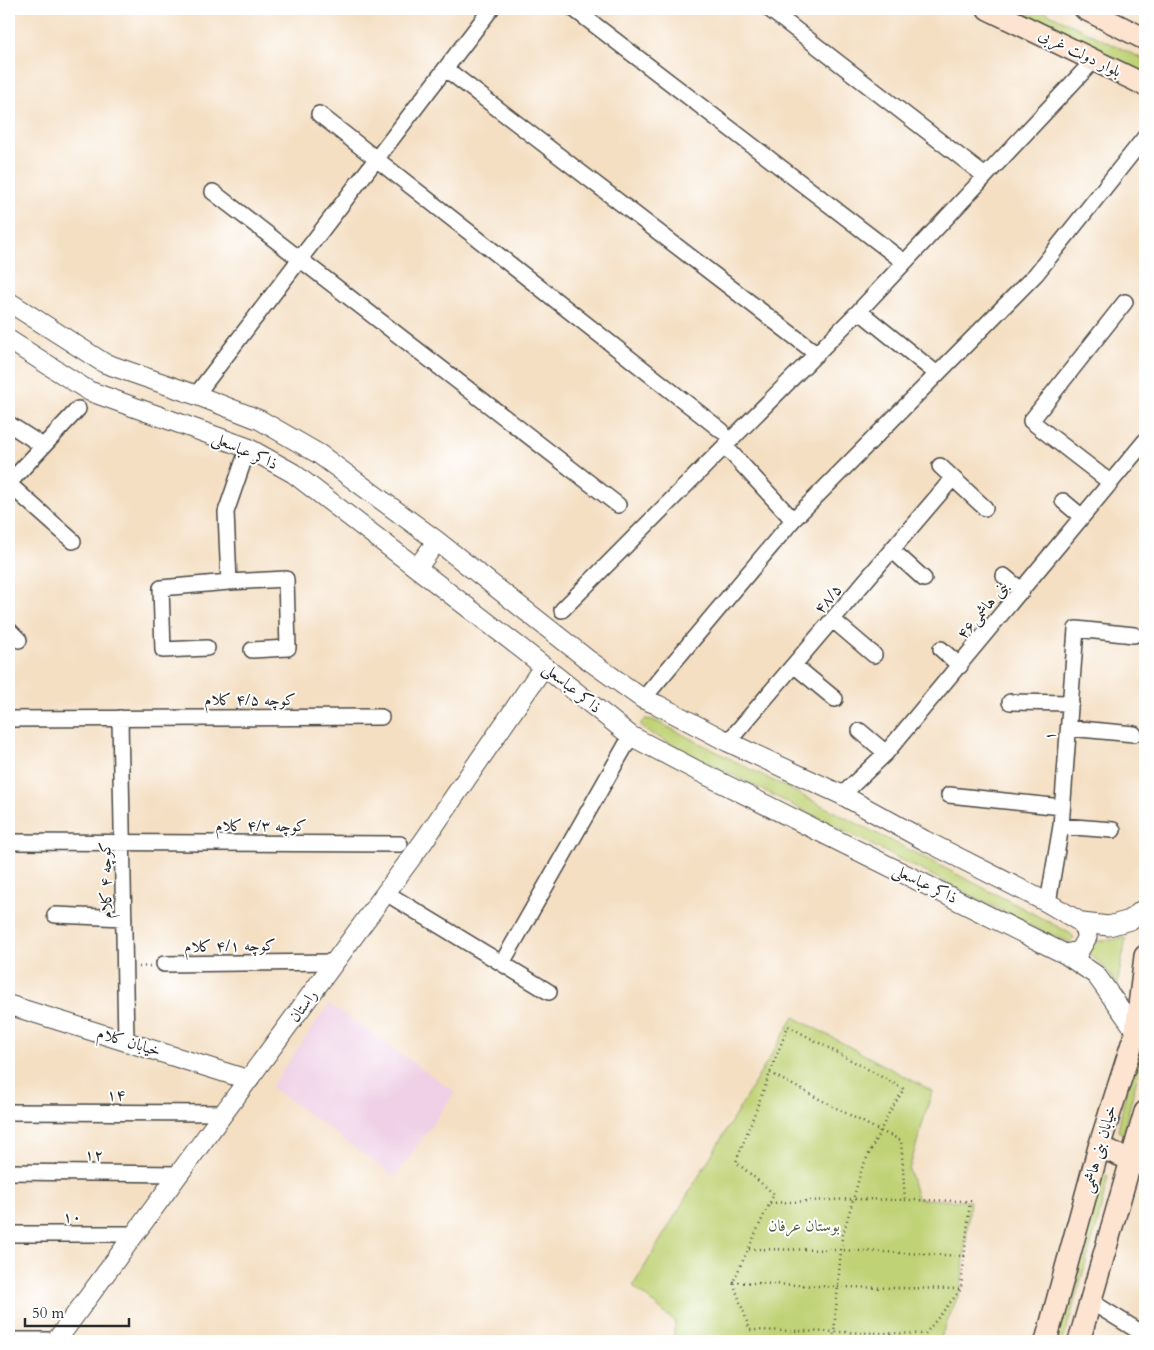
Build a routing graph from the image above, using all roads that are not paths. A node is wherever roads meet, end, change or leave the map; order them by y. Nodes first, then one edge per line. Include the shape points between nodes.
1 (492, 9) edge
2 (574, 9) edge
3 (769, 9) edge
4 (988, 9) edge
5 (1085, 9) edge
6 (1145, 39) edge
7 (1095, 59) junction
8 (446, 69) junction
9 (1145, 84) edge
10 (319, 114) dead end
11 (1145, 137) edge
12 (376, 159) junction
13 (985, 176) junction
14 (212, 192) dead end
15 (299, 259) junction
16 (904, 262) junction
17 (9, 302) edge
18 (1125, 302) dead end
19 (859, 311) junction
20 (9, 340) edge
21 (817, 354) junction
22 (937, 374) junction
23 (196, 395) junction
24 (78, 409) dead end
25 (9, 424) edge
26 (723, 439) junction
27 (1145, 441) edge
28 (43, 446) junction
29 (248, 448) junction
30 (940, 466) dead end
31 (953, 478) junction
32 (9, 483) edge
33 (1111, 483) junction
34 (1063, 500) dead end
35 (618, 505) dead end
36 (986, 508) dead end
37 (1082, 517) junction
38 (793, 520) junction
39 (437, 540) junction
40 (73, 541) dead end
41 (892, 550) junction
42 (416, 568) junction
43 (1004, 576) dead end
44 (924, 579) dead end
45 (229, 582) junction
46 (1022, 591) junction
47 (562, 610) dead end
48 (833, 620) junction
49 (1134, 635) dead end
50 (207, 648) dead end
51 (941, 649) dead end
52 (252, 650) dead end
53 (874, 655) dead end
54 (544, 666) junction
55 (795, 666) junction
56 (960, 666) junction
57 (643, 699) junction
58 (835, 699) dead end
59 (1010, 702) dead end
60 (1070, 703) junction
61 (381, 717) dead end
62 (120, 718) junction
63 (9, 719) edge
64 (1069, 728) junction
65 (860, 731) dead end
66 (1134, 734) dead end
67 (631, 736) junction
68 (728, 742) junction
69 (886, 753) junction
70 (842, 795) junction
71 (949, 795) dead end
72 (1062, 806) junction
73 (1061, 826) junction
74 (1113, 830) dead end
75 (9, 842) edge
76 (123, 843) junction
77 (400, 844) dead end
78 (386, 893) junction
79 (1048, 903) junction
80 (1145, 908) edge
81 (55, 915) dead end
82 (124, 918) junction
83 (1082, 923) junction
84 (1065, 954) junction
85 (1145, 956) edge
86 (335, 962) junction
87 (502, 963) junction
88 (164, 964) road end
89 (549, 992) dead end
90 (9, 1005) edge
91 (1136, 1031) junction
92 (126, 1042) junction
93 (248, 1080) junction
94 (9, 1112) edge
95 (1145, 1112) edge
96 (224, 1113) junction
97 (1099, 1147) junction
98 (1138, 1165) edge
99 (9, 1172) edge
100 (179, 1174) junction
101 (9, 1234) edge
102 (135, 1234) junction
103 (1090, 1301) junction
104 (1145, 1335) edge
105 (9, 1340) edge
106 (56, 1341) edge
107 (1046, 1341) edge
108 (1079, 1341) edge

1 - 8 street
2 - 16 street
3 - 13 street
4 - 7 main road, بلوار دولت غربی
5 - 6 main road
7 - 9 main road, بلوار دولت غربی
7 - 13 street
8 - 12 street
8 - 21 street
10 - 12 street
11 - 22 street via 1036,274
12 - 15 street
12 - 26 street
13 - 16 street
14 - 15 street
15 - 23 street
15 - 35 street
16 - 19 street
17 - 23 street, ذاکر عباسعلی via 104,363
18 - 33 street via 1031,421
19 - 21 street
19 - 22 street
20 - 29 street, ذاکر عباسعلی via 89,391
21 - 26 street
22 - 38 street
23 - 39 street, ذاکر عباسعلی via 260,420 319,454
24 - 28 street
25 - 28 street
26 - 38 street
26 - 47 street
27 - 33 street, بنی هاشمی۴۶
28 - 32 street
29 - 42 street, ذاکر عباسعلی via 293,473
29 - 45 street via 226,512
30 - 31 street
31 - 36 street
31 - 41 street, ۴۸/۵
32 - 40 street
33 - 37 street, بنی هاشمی۴۶
34 - 37 street
37 - 46 street, بنی هاشمی۴۶
38 - 57 street
39 - 42 street
39 - 57 street, ذاکر عباسعلی
41 - 44 street
41 - 48 street, ۴۸/۵
42 - 54 street, ذاکر عباسعلی
43 - 46 street
45 - 50 street via 161,588 163,650
45 - 52 street via 286,579 288,648
46 - 56 street, بنی هاشمی۴۶
48 - 53 street
48 - 55 street, ۴۸/۵
49 - 60 street, ۱ via 1076,629
51 - 56 street
54 - 67 street, ذاکر عباسعلی
54 - 78 street, راستان
55 - 58 street
55 - 68 street, ۴۸/۵
56 - 69 street, بنی هاشمی۴۶
57 - 68 street, ذاکر عباسعلی
59 - 60 street
60 - 64 street, ۱
61 - 62 street, کوچه ۴/۵ کلام
62 - 63 street, کوچه ۴/۵ کلام
62 - 76 street, کوچه ۴ کلام
64 - 66 street
64 - 72 street, ۱
65 - 69 street
67 - 84 street, ذاکر عباسعلی
67 - 87 street
68 - 70 street, ذاکر عباسعلی
69 - 70 street, بنی هاشمی۴۶
70 - 79 street, ذاکر عباسعلی
71 - 72 street
72 - 73 street, ۱
73 - 74 street
73 - 79 street, ۱
75 - 76 street, کوچه ۴/۳ کلام
76 - 77 street, کوچه ۴/۳ کلام
76 - 82 street, کوچه ۴ کلام
78 - 86 street, راستان
78 - 87 street
79 - 83 street, ذاکر عباسعلی
80 - 83 street, ذاکر عباسعلی via 1130,920 1109,926
81 - 82 street
82 - 92 street, کوچه ۴ کلام
83 - 84 street via 1087,937 1080,950
84 - 91 street, ذاکر عباسعلی via 1096,975
85 - 91 main road, خیابان بنی هاشمی
86 - 88 street, کوچه ۴/۱ کلام
86 - 93 street, راستان
87 - 89 street
90 - 92 street, خیابان کلام
91 - 97 main road, خیابان بنی هاشمی
92 - 93 street, خیابان کلام
93 - 96 street, راستان
94 - 96 street, ۱۴
95 - 98 main road
96 - 100 street, راستان
97 - 98 main road
97 - 107 main road, خیابان بنی هاشمی
98 - 103 main road
99 - 100 street, ۱۲
100 - 102 street, راستان
101 - 102 street, ۱۰
102 - 106 street, راستان
103 - 104 street
103 - 108 main road
105 - 106 street

